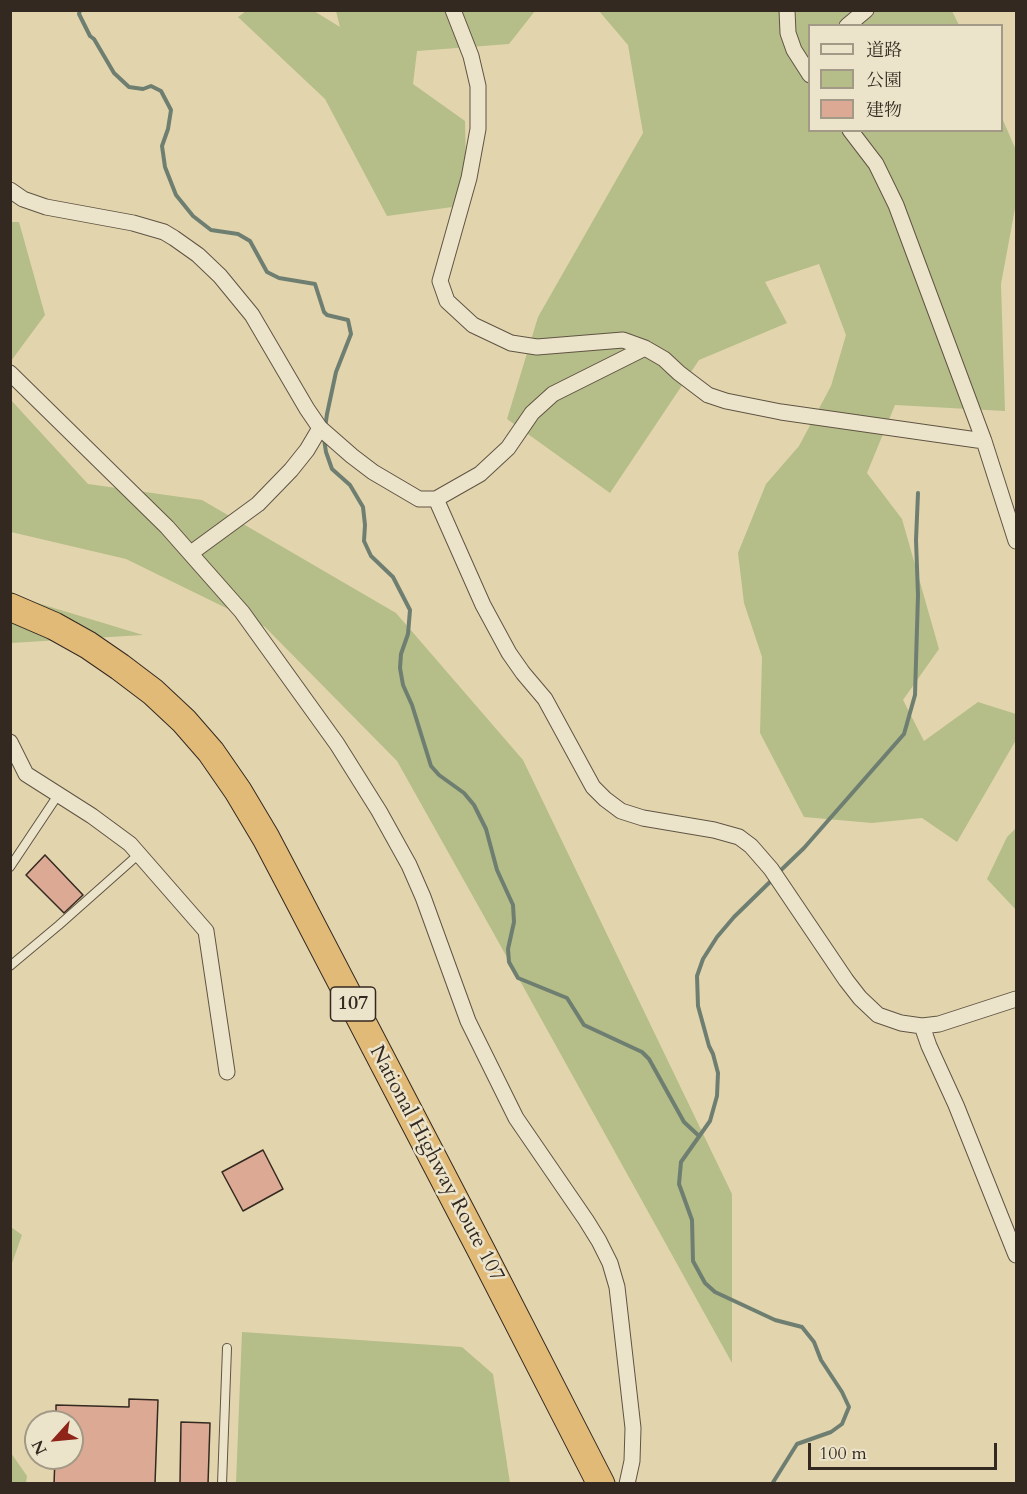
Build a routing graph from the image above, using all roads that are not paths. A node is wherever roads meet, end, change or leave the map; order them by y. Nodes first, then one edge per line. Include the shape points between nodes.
1 (453, 10) edge
2 (788, 10) edge
3 (866, 10) edge
4 (849, 24) edge
5 (805, 58) edge
6 (852, 132) edge
7 (10, 190) edge
8 (645, 348) junction
9 (10, 373) edge
10 (320, 428) junction
11 (984, 441) junction
12 (436, 499) junction
13 (1017, 541) edge
14 (191, 553) junction
15 (10, 607) edge
16 (10, 742) edge
17 (58, 795) junction
18 (139, 854) junction
19 (10, 867) edge
20 (10, 966) edge
21 (1017, 999) edge
22 (922, 1026) junction
23 (227, 1072) dead end
24 (1017, 1255) edge
25 (227, 1348) dead end
26 (222, 1484) edge
27 (601, 1484) edge
28 (627, 1484) edge

1 - 8 street via 478,86 478,129 469,178 440,280 447,301 473,325 511,343 537,347 623,340
2 - 5 street via 788,33 794,50
3 - 4 street
6 - 11 street via 876,164 897,205
7 - 10 street via 22,199 46,207 164,232 198,255 252,315
8 - 11 street via 708,395 726,401
8 - 12 street via 553,394 532,413 508,448 480,474
9 - 14 street
10 - 12 street via 373,472 419,499
10 - 14 street via 291,470 258,504
11 - 13 street
12 - 22 street via 509,653 545,699 593,787 621,811 739,837 771,869 860,998 878,1015
14 - 28 street via 242,612 337,744 379,811 409,865 468,1021 516,1118 586,1220 610,1263 618,1287 633,1428
15 - 27 highway, National Highway Route 107 / 107 via 88,645 153,692 211,752 238,791 482,1250
16 - 17 street via 26,774
17 - 18 street via 92,816
17 - 19 lane
18 - 20 lane
18 - 23 street via 206,931
21 - 22 street
22 - 24 street
25 - 26 lane

